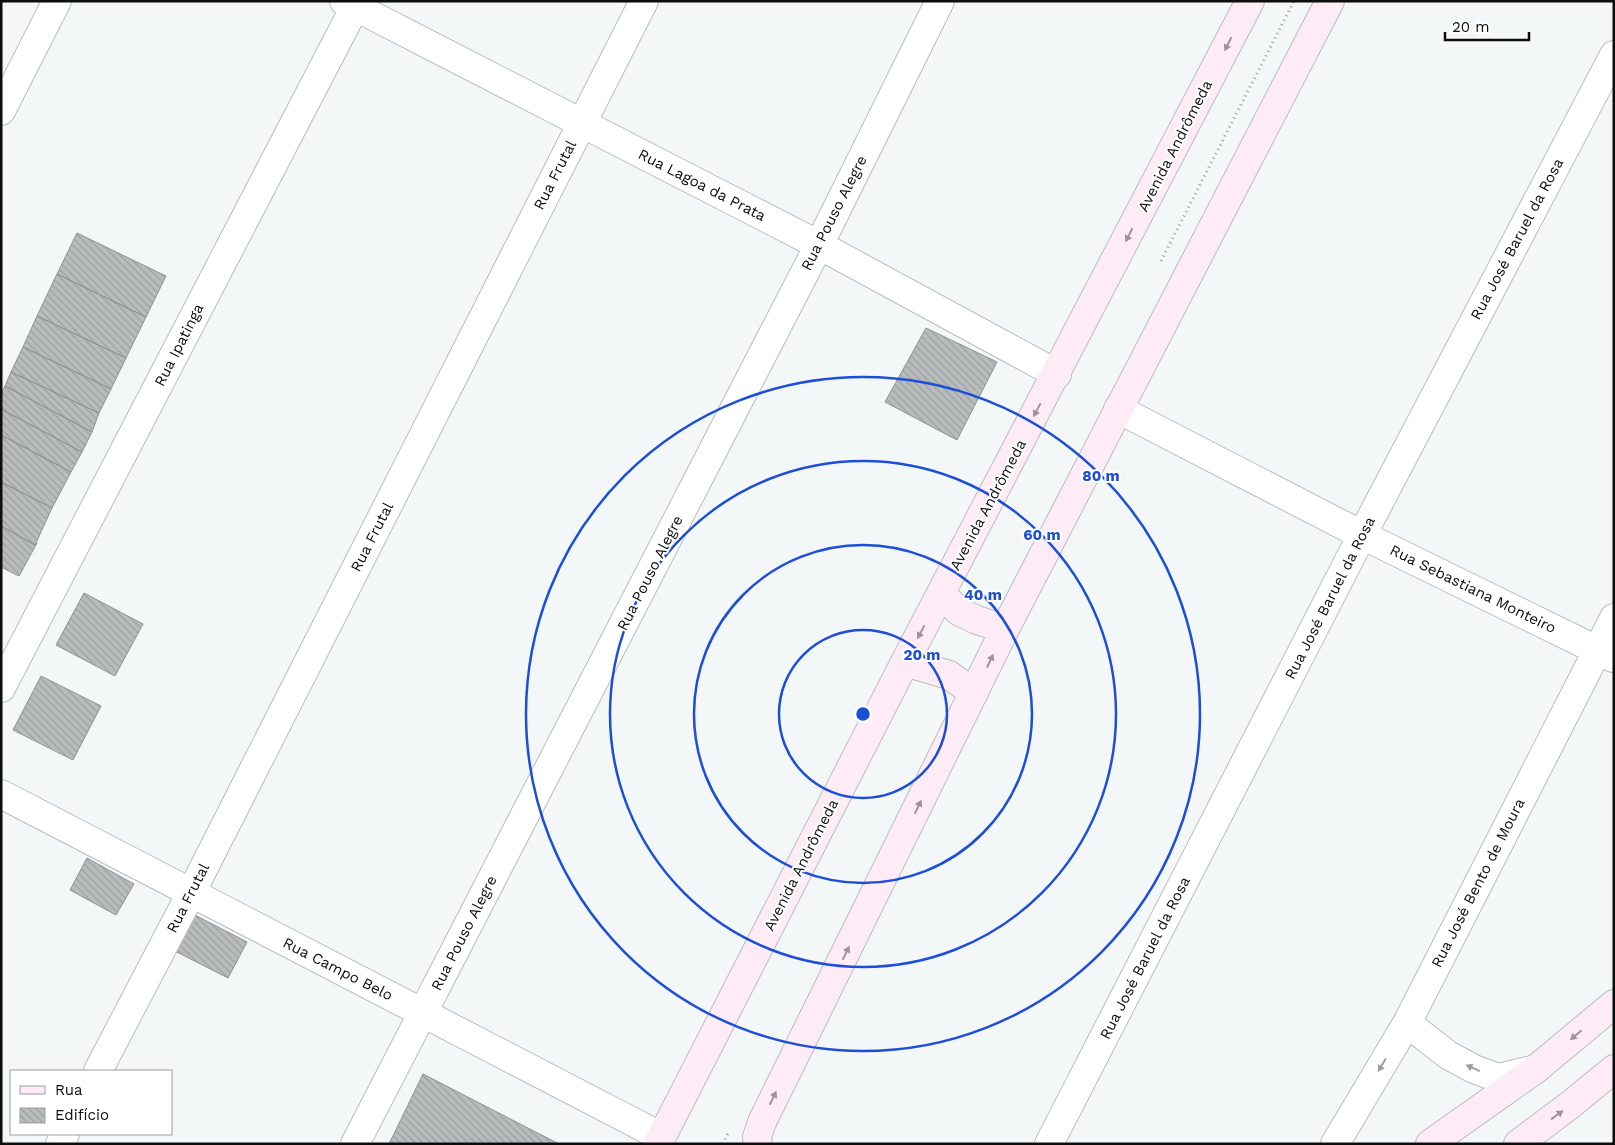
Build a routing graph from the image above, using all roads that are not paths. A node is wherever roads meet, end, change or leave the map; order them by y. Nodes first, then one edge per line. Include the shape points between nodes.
1 (57, 1) edge
2 (644, 1) edge
3 (940, 1) edge
4 (1250, 1) edge
5 (1330, 1) edge
6 (352, 3) edge
7 (1614, 55) edge
8 (1, 111) edge
9 (582, 123) junction
10 (819, 245) junction
11 (1056, 374) junction
12 (1118, 409) junction
13 (1362, 535) junction
14 (941, 594) junction
15 (1614, 618) edge
16 (1005, 629) junction
17 (1606, 654) edge
18 (905, 662) junction
19 (1, 688) edge
20 (974, 693) junction
21 (1, 794) edge
22 (191, 893) junction
23 (1614, 1004) edge
24 (423, 1013) junction
25 (1407, 1023) junction
26 (1536, 1069) junction
27 (1614, 1069) edge
28 (99, 1070) edge
29 (665, 1141) edge
30 (355, 1144) edge
31 (758, 1144) edge
32 (1049, 1144) edge
33 (1334, 1144) edge
34 (1430, 1144) edge
35 (1518, 1144) edge

1 - 8 street
2 - 9 street, Rua Frutal
3 - 10 street, Rua Pouso Alegre
4 -> 11 main road, Avenida Andrômeda
5 - 12 main road
6 - 9 street, Rua Lagoa da Prata
6 - 19 street, Rua Ipatinga
7 - 13 street, Rua José Baruel da Rosa
9 - 10 street, Rua Lagoa da Prata
9 - 22 street, Rua Frutal
10 - 11 street, Rua Lagoa da Prata
10 - 24 street, Rua Pouso Alegre
11 -> 14 main road, Avenida Andrômeda
12 - 13 street, Rua Sebastiana Monteiro
12 - 16 main road
13 - 17 street, Rua Sebastiana Monteiro
13 - 32 street, Rua José Baruel da Rosa
14 - 16 main road via 960,612
14 -> 18 main road, Avenida Andrômeda
15 - 17 street, Rua José Bento de Moura
20 -> 16 main road
17 - 25 street, Rua José Bento de Moura
18 - 20 main road via 949,675
18 - 29 main road, Avenida Andrômeda
31 -> 20 main road via 762,1122
21 - 22 street, Rua Campo Belo
22 - 24 street, Rua Campo Belo
22 - 28 street, Rua Frutal
23 -> 26 main road
24 - 29 street, Rua Campo Belo
24 - 30 street, Rua Pouso Alegre
26 -> 25 street via 1498,1078 1448,1055
25 -> 33 street, Rua José Bento de Moura
26 - 34 main road
35 -> 27 main road

